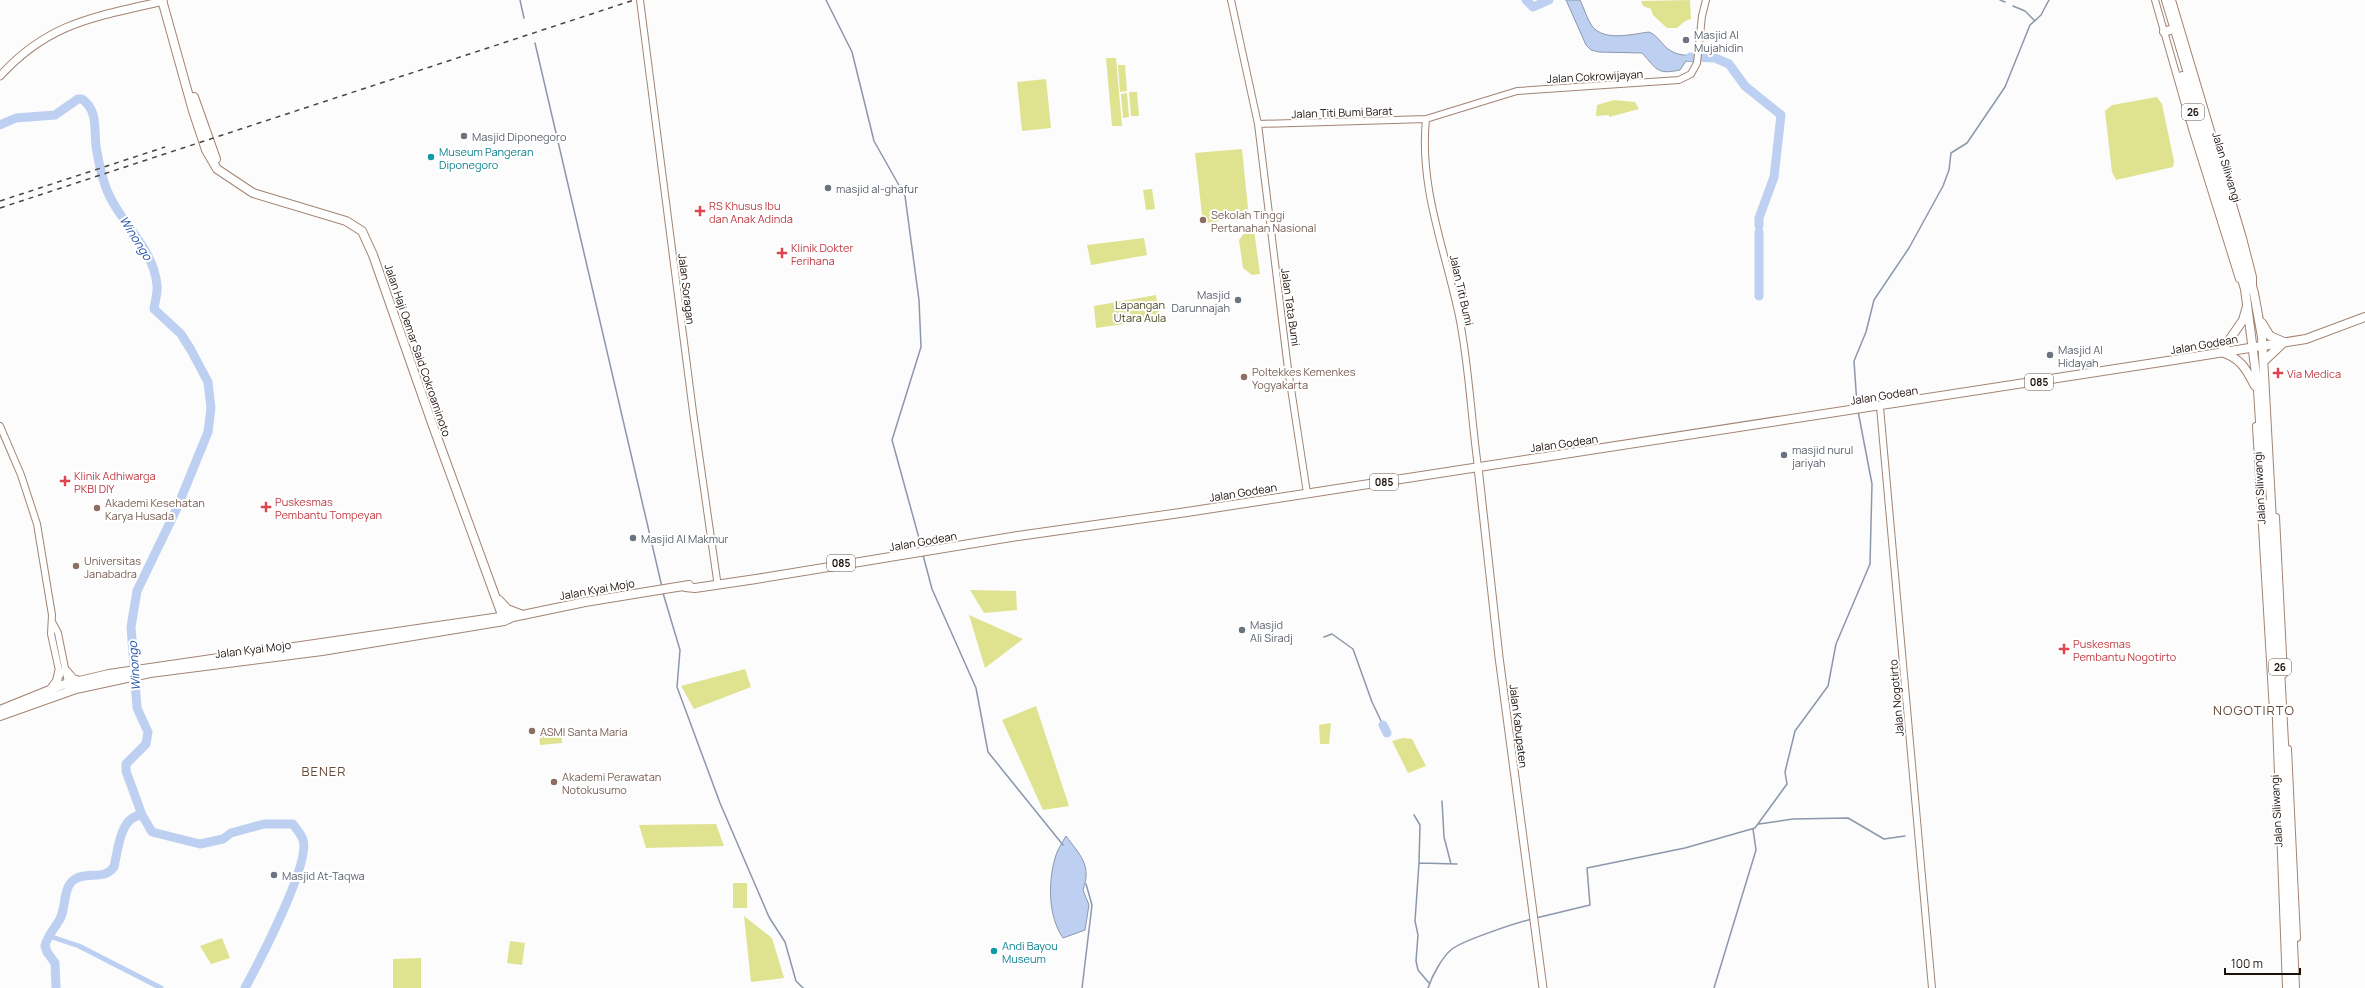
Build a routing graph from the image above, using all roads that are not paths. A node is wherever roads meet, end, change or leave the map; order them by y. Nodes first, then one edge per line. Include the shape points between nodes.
1 (640, 0) edge
2 (1231, 0) edge
3 (1706, 0) edge
4 (2156, 0) edge
5 (2161, 0) edge
6 (2166, 0) edge
7 (2172, 0) edge
8 (163, 1) edge
9 (2167, 31) junction
10 (0, 76) edge
11 (2197, 95) junction
12 (1426, 119) junction
13 (1258, 124) junction
14 (2229, 223) junction
15 (2249, 288) junction
16 (2248, 303) junction
17 (2365, 317) edge
18 (2260, 319) junction
19 (2284, 342) junction
20 (2263, 346) junction
21 (2253, 347) junction
22 (2222, 352) junction
23 (2264, 361) junction
24 (2258, 390) junction
25 (1880, 407) junction
26 (2263, 412) junction
27 (0, 426) edge
28 (1478, 467) junction
29 (1307, 493) junction
30 (763, 576) junction
31 (717, 580) junction
32 (685, 586) junction
33 (495, 595) junction
34 (527, 614) junction
35 (507, 618) junction
36 (482, 619) junction
37 (150, 670) junction
38 (62, 671) junction
39 (109, 677) junction
40 (80, 681) junction
41 (66, 688) junction
42 (49, 691) junction
43 (0, 710) edge
44 (0, 716) edge
45 (2282, 762) junction
46 (2294, 897) junction
47 (1543, 988) edge
48 (1932, 988) edge
49 (2286, 988) edge
50 (2294, 988) edge
51 (2298, 988) edge

1 - 31 street, Jalan Soragan
2 - 13 street, Jalan Tata Bumi
3 - 12 street, Jalan Cokrowijayan via 1697,63 1690,74 1679,80 1517,91
4 - 9 street
5 - 9 main road, Jalan Siliwangi / 26
6 - 11 main road, Jalan Siliwangi / 26
7 - 11 street
8 - 10 main road via 91,18 60,29 29,48
8 - 33 main road, Jalan Haji Oemar Said Cokroaminoto via 183,69 213,152 227,177 265,198 338,218 362,231 373,255
9 - 14 main road, Jalan Siliwangi / 26
9 - 15 street via 2225,240 2239,281
11 - 14 main road, Jalan Siliwangi / 26
11 - 15 street via 2253,277
12 - 13 street, Jalan Titi Bumi Barat
12 - 28 street, Jalan Titi Bumi via 1425,165 1429,194 1459,316
13 - 29 street, Jalan Tata Bumi via 1288,369
14 - 15 main road, Jalan Siliwangi / 26
15 - 16 main road, Jalan Siliwangi / 26
15 - 18 main road, Jalan Siliwangi / 26
16 - 21 main road, Jalan Siliwangi / 26
16 - 22 main road via 2243,320
17 - 19 main road, Jalan Godean / 085 via 2317,335
18 - 19 main road via 2270,336
18 - 20 main road, Jalan Siliwangi / 26
19 - 20 main road, Jalan Godean / 085
19 - 23 main road
20 - 21 main road, Jalan Godean / 085
20 - 23 main road, Jalan Siliwangi / 26
21 - 22 main road, Jalan Godean / 085
21 - 24 main road, Jalan Siliwangi / 26
22 - 24 main road via 2233,355 2244,364
22 - 25 main road, Jalan Godean / 085
23 - 26 main road, Jalan Siliwangi / 26
24 - 26 main road, Jalan Siliwangi / 26
25 - 28 main road, Jalan Godean / 085
25 - 48 street, Jalan Nogotirto
26 - 45 main road, Jalan Siliwangi / 26
26 - 45 street via 2256,424 2258,462
26 - 45 street via 2269,415 2278,540
27 - 38 street via 37,524 52,622 51,634
28 - 29 main road, Jalan Godean / 085
28 - 47 main road, Jalan Kabupaten via 1499,657
29 - 30 main road, Jalan Godean / 085
30 - 31 main road, Jalan Godean
30 - 32 main road, Jalan Godean / 085 via 695,588
31 - 32 main road, Jalan Godean
32 - 34 main road, Jalan Kyai Mojo / 085
33 - 34 main road via 507,609 517,614
33 - 35 main road, Jalan Haji Oemar Said Cokroaminoto
33 - 36 main road via 492,612
34 - 35 main road, Jalan Kyai Mojo
35 - 36 main road, Jalan Kyai Mojo
35 - 37 main road, Jalan Kyai Mojo via 322,651
36 - 37 main road, Jalan Kyai Mojo
37 - 39 main road, Jalan Kyai Mojo
38 - 40 main road
38 - 41 street
38 - 42 main road via 56,684
39 - 40 main road, Jalan Kyai Mojo
39 - 41 main road, Jalan Kyai Mojo
40 - 41 main road, Jalan Kyai Mojo
41 - 42 main road, Jalan Kyai Mojo
41 - 44 main road, Jalan Kyai Mojo
42 - 43 main road, Jalan Kyai Mojo
45 - 46 main road, Jalan Siliwangi / 26
45 - 49 main road, Jalan Siliwangi / 26
46 - 50 main road, Jalan Siliwangi / 26
46 - 51 street

